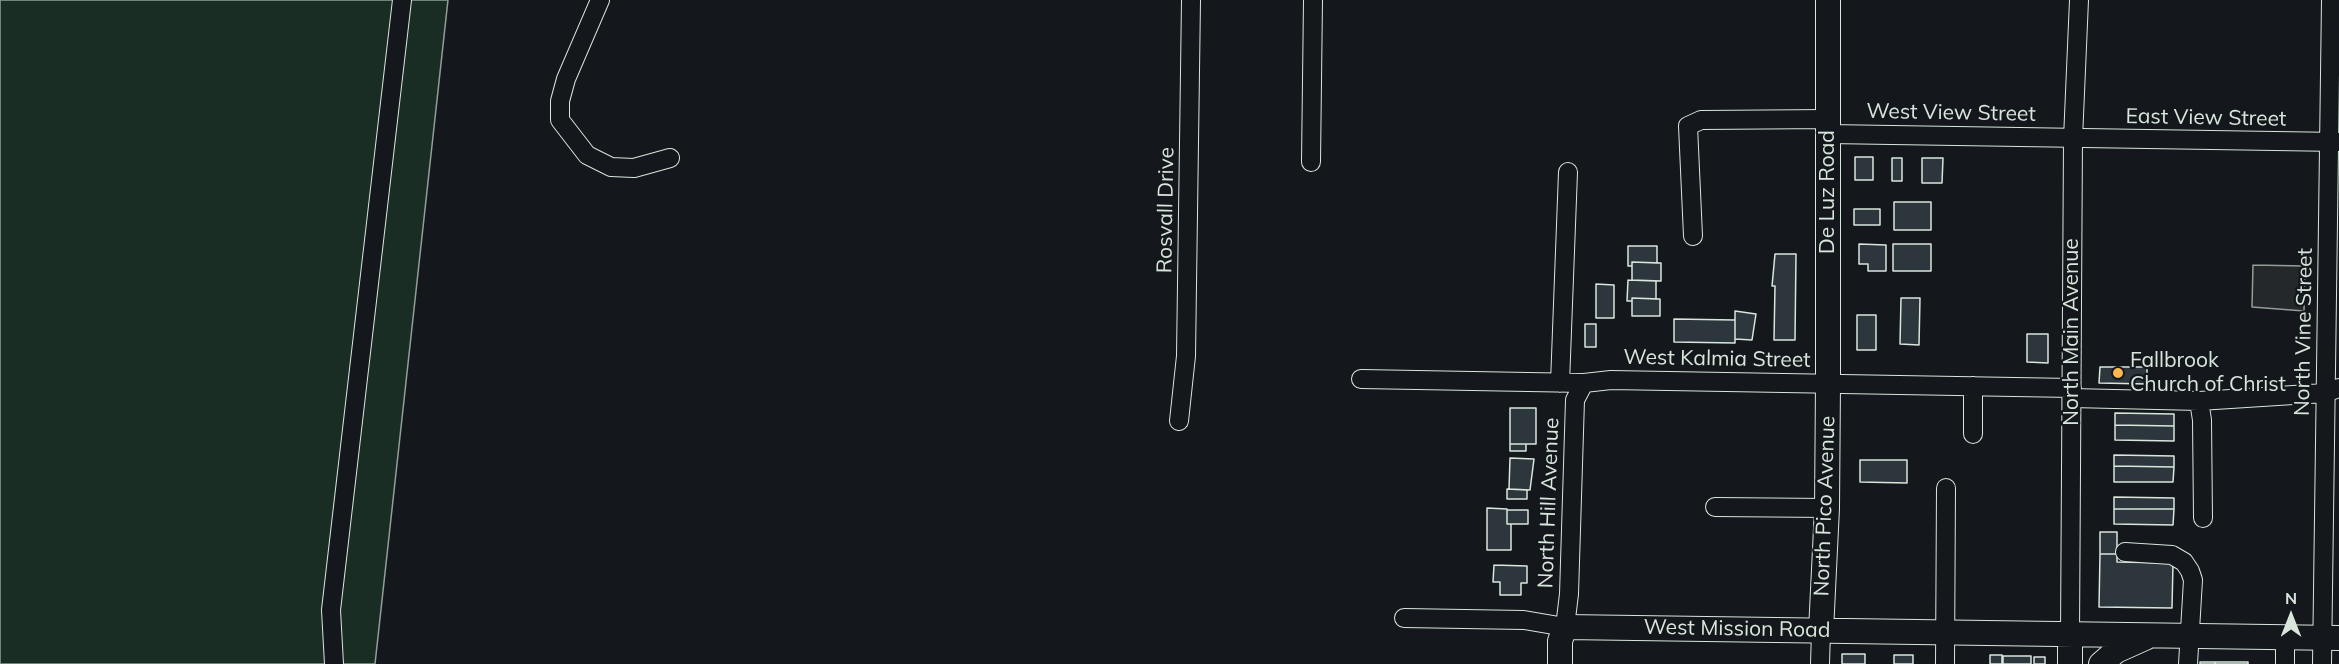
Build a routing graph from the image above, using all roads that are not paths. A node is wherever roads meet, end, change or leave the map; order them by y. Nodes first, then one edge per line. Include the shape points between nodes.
1 (402, 0) edge
2 (600, 0) edge
3 (1191, 0) edge
4 (1313, 0) edge
5 (1828, 0) edge
6 (2079, 0) edge
7 (2331, 0) edge
8 (1828, 126) junction
9 (2073, 138) junction
10 (2334, 142) edge
11 (670, 158) dead end
12 (1311, 162) dead end
13 (1568, 172) dead end
14 (1693, 236) dead end
15 (1362, 379) dead end
16 (1560, 383) junction
17 (1584, 383) junction
18 (1828, 383) junction
19 (1973, 386) junction
20 (2332, 391) edge
21 (2072, 393) junction
22 (2199, 401) junction
23 (1179, 421) dead end
24 (1973, 434) dead end
25 (1946, 488) dead end
26 (1715, 507) dead end
27 (1827, 508) junction
28 (2203, 518) dead end
29 (2331, 539) edge
30 (2125, 552) dead end
31 (1404, 618) dead end
32 (1565, 627) junction
33 (1821, 630) junction
34 (1945, 632) junction
35 (2070, 634) junction
36 (2152, 635) junction
37 (2189, 636) junction
38 (2331, 638) edge
39 (2285, 652) edge
40 (334, 664) edge
41 (1560, 664) edge
42 (1820, 664) edge
43 (1945, 664) edge
44 (2070, 664) edge
45 (2102, 664) edge
46 (2188, 664) edge
47 (2322, 664) edge

1 - 40 street via 332,610
2 - 11 street via 566,79 560,120 586,155 611,167 634,168
3 - 23 street, Rosvall Drive via 1186,356
4 - 12 street
5 - 8 main road, De Luz Road
6 - 9 street, North Main Avenue
7 - 10 street, North Vine Street
8 - 9 street, West View Street
8 - 14 street, West View Street via 1701,120 1688,126
8 - 18 main road, De Luz Road
9 - 10 street, East View Street
9 - 21 street, North Main Avenue
10 - 20 street, North Vine Street
13 - 16 street
15 - 16 street, West Kalmia Street
16 - 17 street, West Kalmia Street
17 - 18 street, West Kalmia Street
17 - 32 street, North Hill Avenue via 1575,400
18 - 19 street, West Kalmia Street
18 - 27 main road, North Pico Avenue
19 - 21 street, West Kalmia Street
19 - 24 street
20 - 22 street, West Kalmia Street
20 - 29 street, North Vine Street
21 - 22 street, West Kalmia Street
21 - 35 street, North Main Avenue
22 - 28 street
25 - 34 street
26 - 27 street
27 - 33 main road, North Pico Avenue
29 - 38 street, North Vine Street
30 - 37 street via 2163,554 2184,562 2193,580
31 - 32 street, West Mission Road via 1524,620
32 - 33 main road, West Mission Road
32 - 41 main road via 1560,641
33 - 34 main road, West Mission Road
33 - 42 street, North Pico Avenue
34 - 35 main road, West Mission Road
34 - 43 street
35 - 36 main road, West Mission Road
35 - 44 main road, North Main Avenue
36 - 37 main road, West Mission Road
36 - 45 main road via 2116,651
37 - 39 main road, West Mission Road
37 - 46 street
38 - 39 main road, West Mission Road
38 - 47 street, North Vine Street

